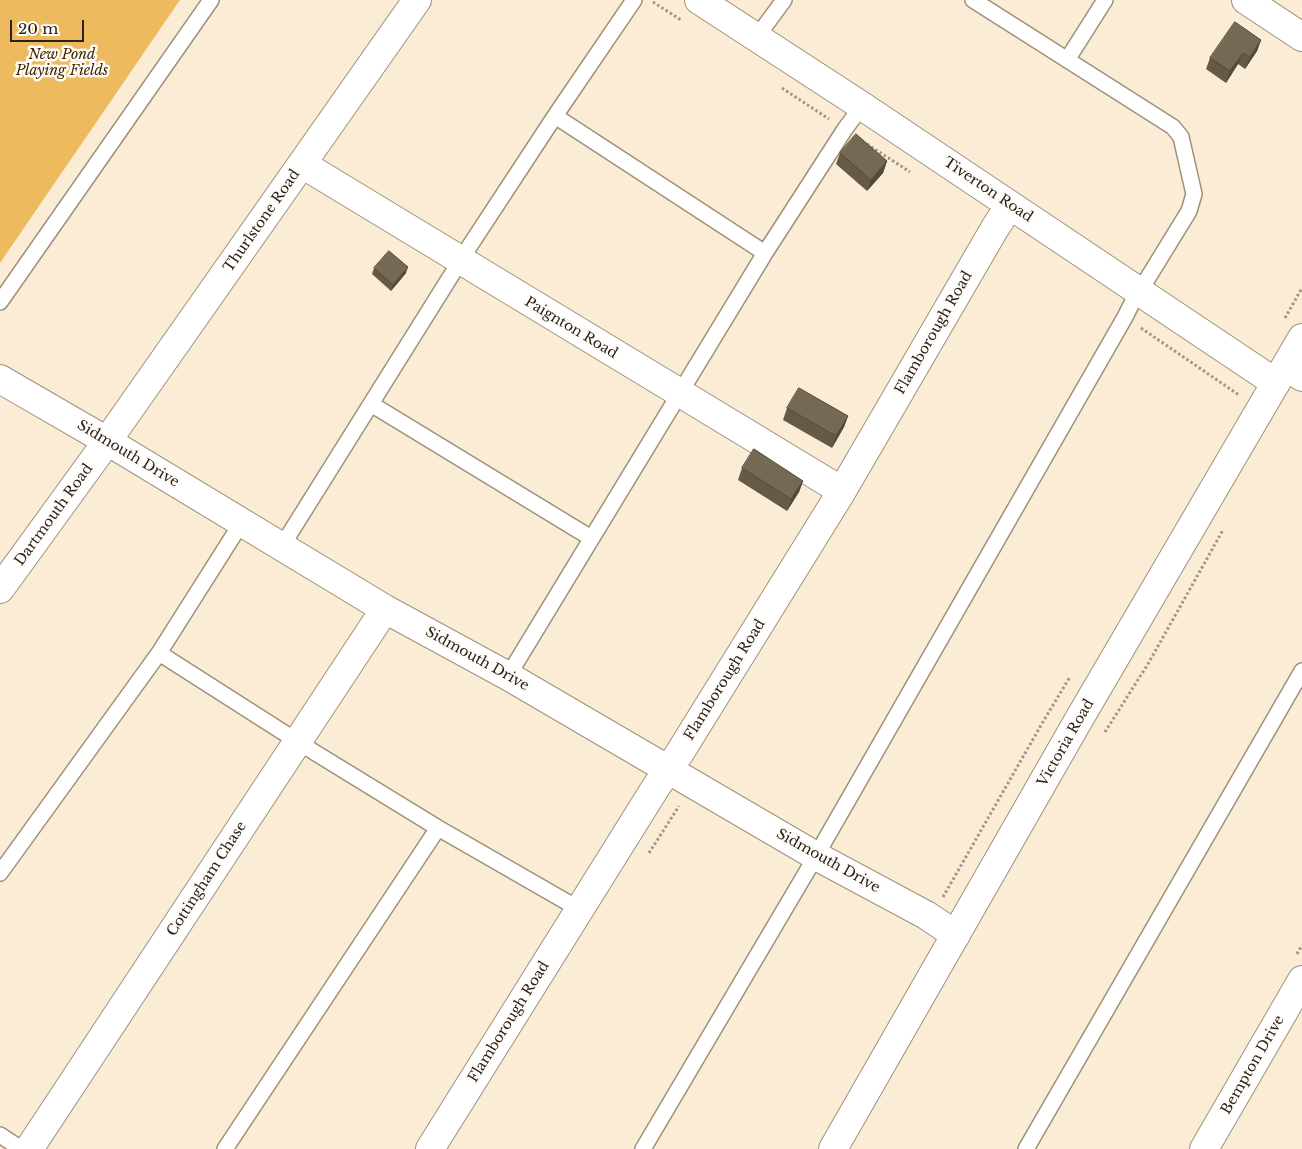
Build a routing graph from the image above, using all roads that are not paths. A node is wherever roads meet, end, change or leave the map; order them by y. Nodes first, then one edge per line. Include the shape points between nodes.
1 (211, 0) edge
2 (417, 0) edge
3 (634, 0) edge
4 (699, 0) edge
5 (784, 0) edge
6 (973, 0) edge
7 (1105, 0) edge
8 (1246, 0) edge
9 (756, 38) junction
10 (1302, 38) edge
11 (1067, 60) junction
12 (862, 106) junction
13 (555, 116) junction
14 (302, 164) junction
15 (1010, 205) junction
16 (765, 253) junction
17 (460, 260) junction
18 (1138, 291) junction
19 (0, 302) edge
20 (1302, 338) edge
21 (1288, 375) edge
22 (0, 379) edge
23 (679, 394) junction
24 (371, 404) junction
25 (107, 441) junction
26 (842, 491) junction
27 (242, 522) junction
28 (591, 538) junction
29 (282, 546) junction
30 (0, 589) edge
31 (385, 609) junction
32 (159, 653) junction
33 (1302, 671) edge
34 (508, 676) junction
35 (298, 742) junction
36 (668, 770) junction
37 (438, 828) junction
38 (816, 856) junction
39 (0, 873) edge
40 (579, 909) junction
41 (956, 935) junction
42 (1302, 980) edge
43 (0, 1135) edge
44 (21, 1149) edge
45 (29, 1149) edge
46 (225, 1149) edge
47 (430, 1149) edge
48 (643, 1149) edge
49 (833, 1149) edge
50 (1026, 1149) edge
51 (1204, 1149) edge

1 - 19 lane
2 - 14 street, Thurlstone Road
3 - 13 lane
4 - 9 street, Tiverton Road
5 - 9 lane
6 - 11 lane
7 - 11 lane
8 - 10 street
9 - 12 street, Tiverton Road
11 - 18 lane via 1173,127 1180,137 1194,194 1189,211
12 - 15 street, Tiverton Road
12 - 16 lane
13 - 16 lane
13 - 17 lane
14 - 17 street, Paignton Road
14 - 25 street, Thurlstone Road
15 - 18 street, Tiverton Road
15 - 26 street, Flamborough Road
16 - 23 lane
17 - 23 street, Paignton Road
17 - 24 lane
18 - 21 street, Tiverton Road
18 - 38 lane
20 - 21 street, Victoria Road
21 - 41 street, Victoria Road via 1078,721
22 - 25 street, Sidmouth Drive
23 - 26 street, Paignton Road
23 - 28 lane
24 - 28 lane
24 - 29 lane
25 - 27 street, Sidmouth Drive
25 - 30 street, Dartmouth Road
26 - 36 street, Flamborough Road
27 - 29 street, Sidmouth Drive
27 - 32 lane
28 - 34 lane
29 - 31 street, Sidmouth Drive
31 - 34 street, Sidmouth Drive
31 - 35 street, Cottingham Chase
32 - 35 lane
32 - 39 lane
33 - 50 lane
34 - 36 street, Sidmouth Drive
35 - 37 lane
35 - 45 street, Cottingham Chase
36 - 38 street, Sidmouth Drive
36 - 40 street, Flamborough Road
37 - 40 lane
37 - 46 lane
38 - 41 street, Sidmouth Drive via 926,915
38 - 48 lane
40 - 47 street, Flamborough Road
41 - 49 street, Victoria Road
42 - 51 street, Bempton Drive
43 - 44 lane

